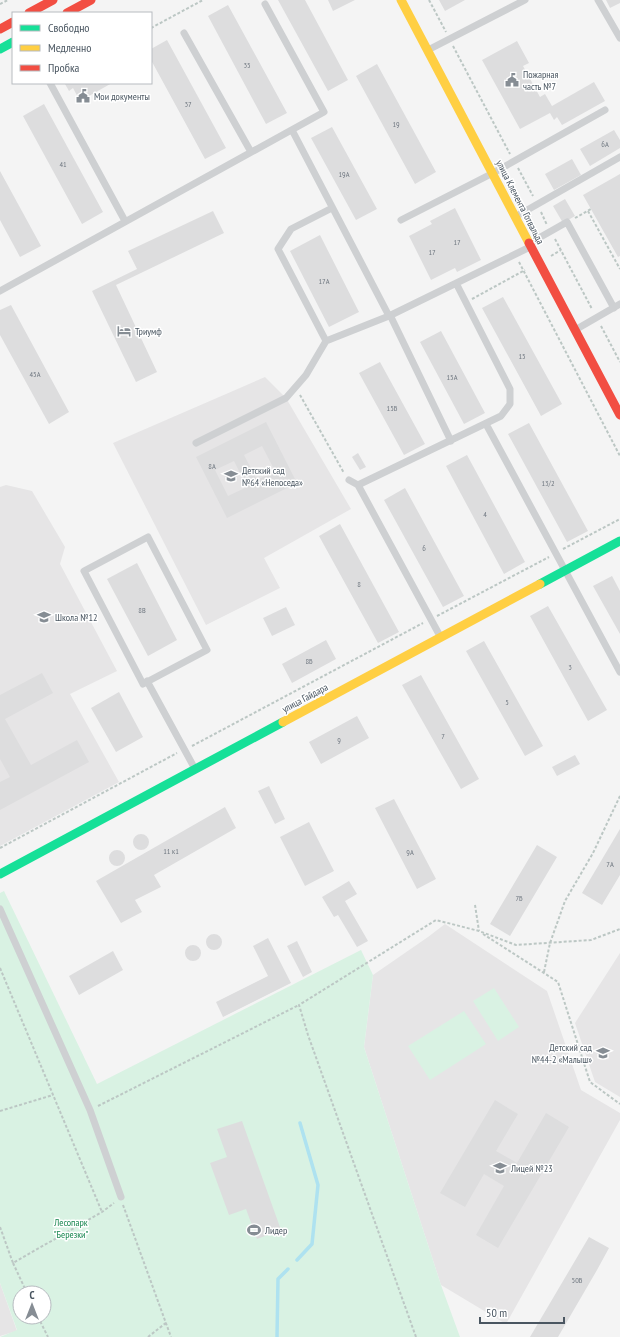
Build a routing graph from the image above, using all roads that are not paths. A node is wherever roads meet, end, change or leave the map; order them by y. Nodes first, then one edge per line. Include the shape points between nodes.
1 (53, 0) edge
2 (91, 0) edge
3 (401, 0) edge
4 (525, 0) edge
5 (598, 0) edge
6 (265, 4) dead end
7 (31, 12) edge
8 (69, 12) edge
9 (12, 23) edge
10 (617, 26) edge
11 (0, 29) edge
12 (184, 33) dead end
13 (620, 38) edge
14 (12, 43) edge
15 (0, 49) edge
16 (428, 50) junction
17 (51, 84) edge
18 (605, 110) dead end
19 (292, 130) junction
20 (251, 152) junction
21 (620, 158) edge
22 (493, 173) junction
23 (332, 208) junction
24 (515, 217) junction
25 (401, 220) dead end
26 (125, 221) junction
27 (530, 245) junction
28 (456, 283) junction
29 (0, 291) edge
30 (617, 306) edge
31 (390, 315) junction
32 (575, 330) junction
33 (326, 341) junction
34 (620, 415) edge
35 (486, 424) junction
36 (451, 441) junction
37 (196, 443) dead end
38 (349, 480) road end
39 (358, 486) junction
40 (620, 541) edge
41 (565, 570) junction
42 (441, 637) junction
43 (620, 672) edge
44 (147, 681) junction
45 (195, 769) junction
46 (0, 874) edge
47 (0, 909) edge
48 (121, 1197) road end

1 - 7 street
2 - 8 street
3 - 16 street, улица Клемента Готвальда
4 - 16 lane
5 - 10 lane
6 - 19 lane via 324,112
9 - 11 street
10 - 13 lane
12 - 20 lane
14 - 15 street
16 - 22 street, улица Клемента Готвальда
17 - 26 lane
18 - 22 lane
19 - 20 lane
19 - 23 lane
20 - 26 lane
21 - 24 lane
22 - 24 street, улица Клемента Готвальда
22 - 25 lane
23 - 31 lane
23 - 33 lane via 291,229 278,248
24 - 27 street, улица Клемента Готвальда
26 - 29 lane
27 - 28 lane
27 - 30 lane via 567,222
27 - 32 street, улица Клемента Готвальда
28 - 31 lane
28 - 35 lane via 510,389 510,404 501,416
30 - 32 lane
31 - 33 lane
31 - 36 lane
32 - 34 street, улица Клемента Готвальда
33 - 37 lane via 306,375 286,398
35 - 36 lane
35 - 41 lane
36 - 39 lane
38 - 39 lane
39 - 42 lane
40 - 41 street, улица Гайдара
41 - 42 street, улица Гайдара
41 - 43 lane
42 - 45 street, улица Гайдара
44 - 44 lane via 207,650 148,537 84,571 143,684
44 - 45 lane
45 - 46 street, улица Гайдара
47 - 48 lane via 90,1110

